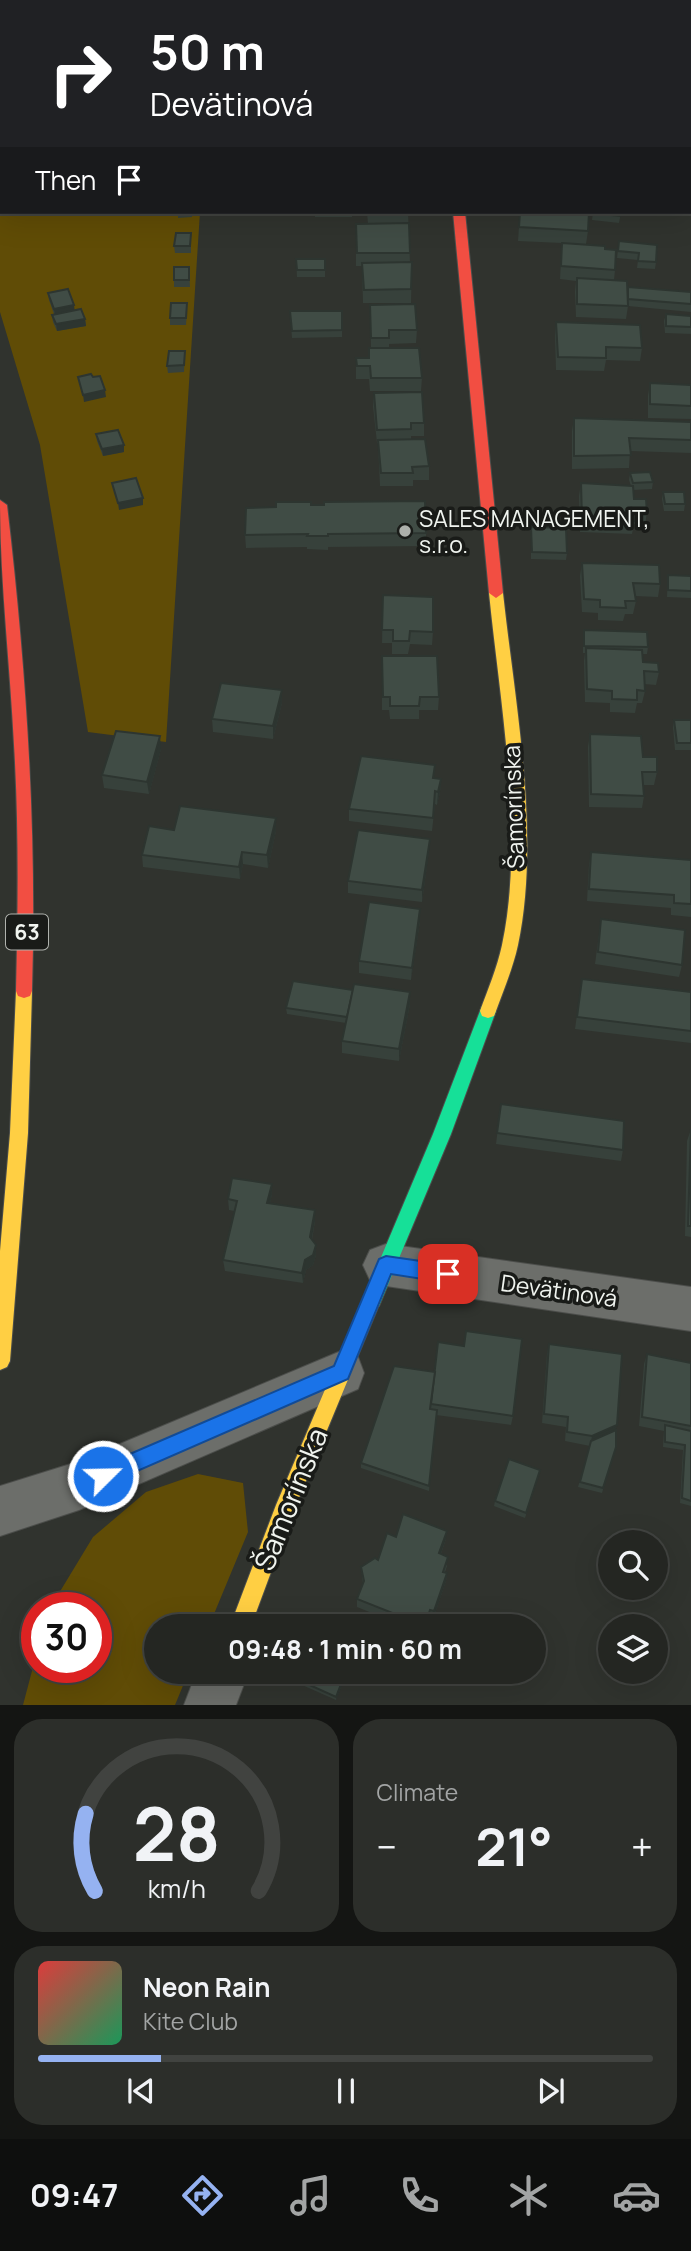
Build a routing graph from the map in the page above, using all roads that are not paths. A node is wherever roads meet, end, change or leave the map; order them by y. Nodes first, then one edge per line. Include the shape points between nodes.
1 (460, 214) edge
2 (0, 505) edge
3 (386, 1265) junction
4 (691, 1310) edge
5 (0, 1361) edge
6 (341, 1373) junction
7 (0, 1511) edge
8 (245, 1614) edge
9 (218, 1684) edge
10 (210, 1705) edge

1 - 3 street, Šamorínska via 513,759 518,850 513,922 510,948 487,1014
2 - 5 street, 63 via 15,627 29,898 19,1133
3 - 4 street, Devätinová
3 - 6 street, Šamorínska
6 - 7 street, Šamorínska via 79,1486
6 - 8 street, Šamorínska
9 - 10 street

